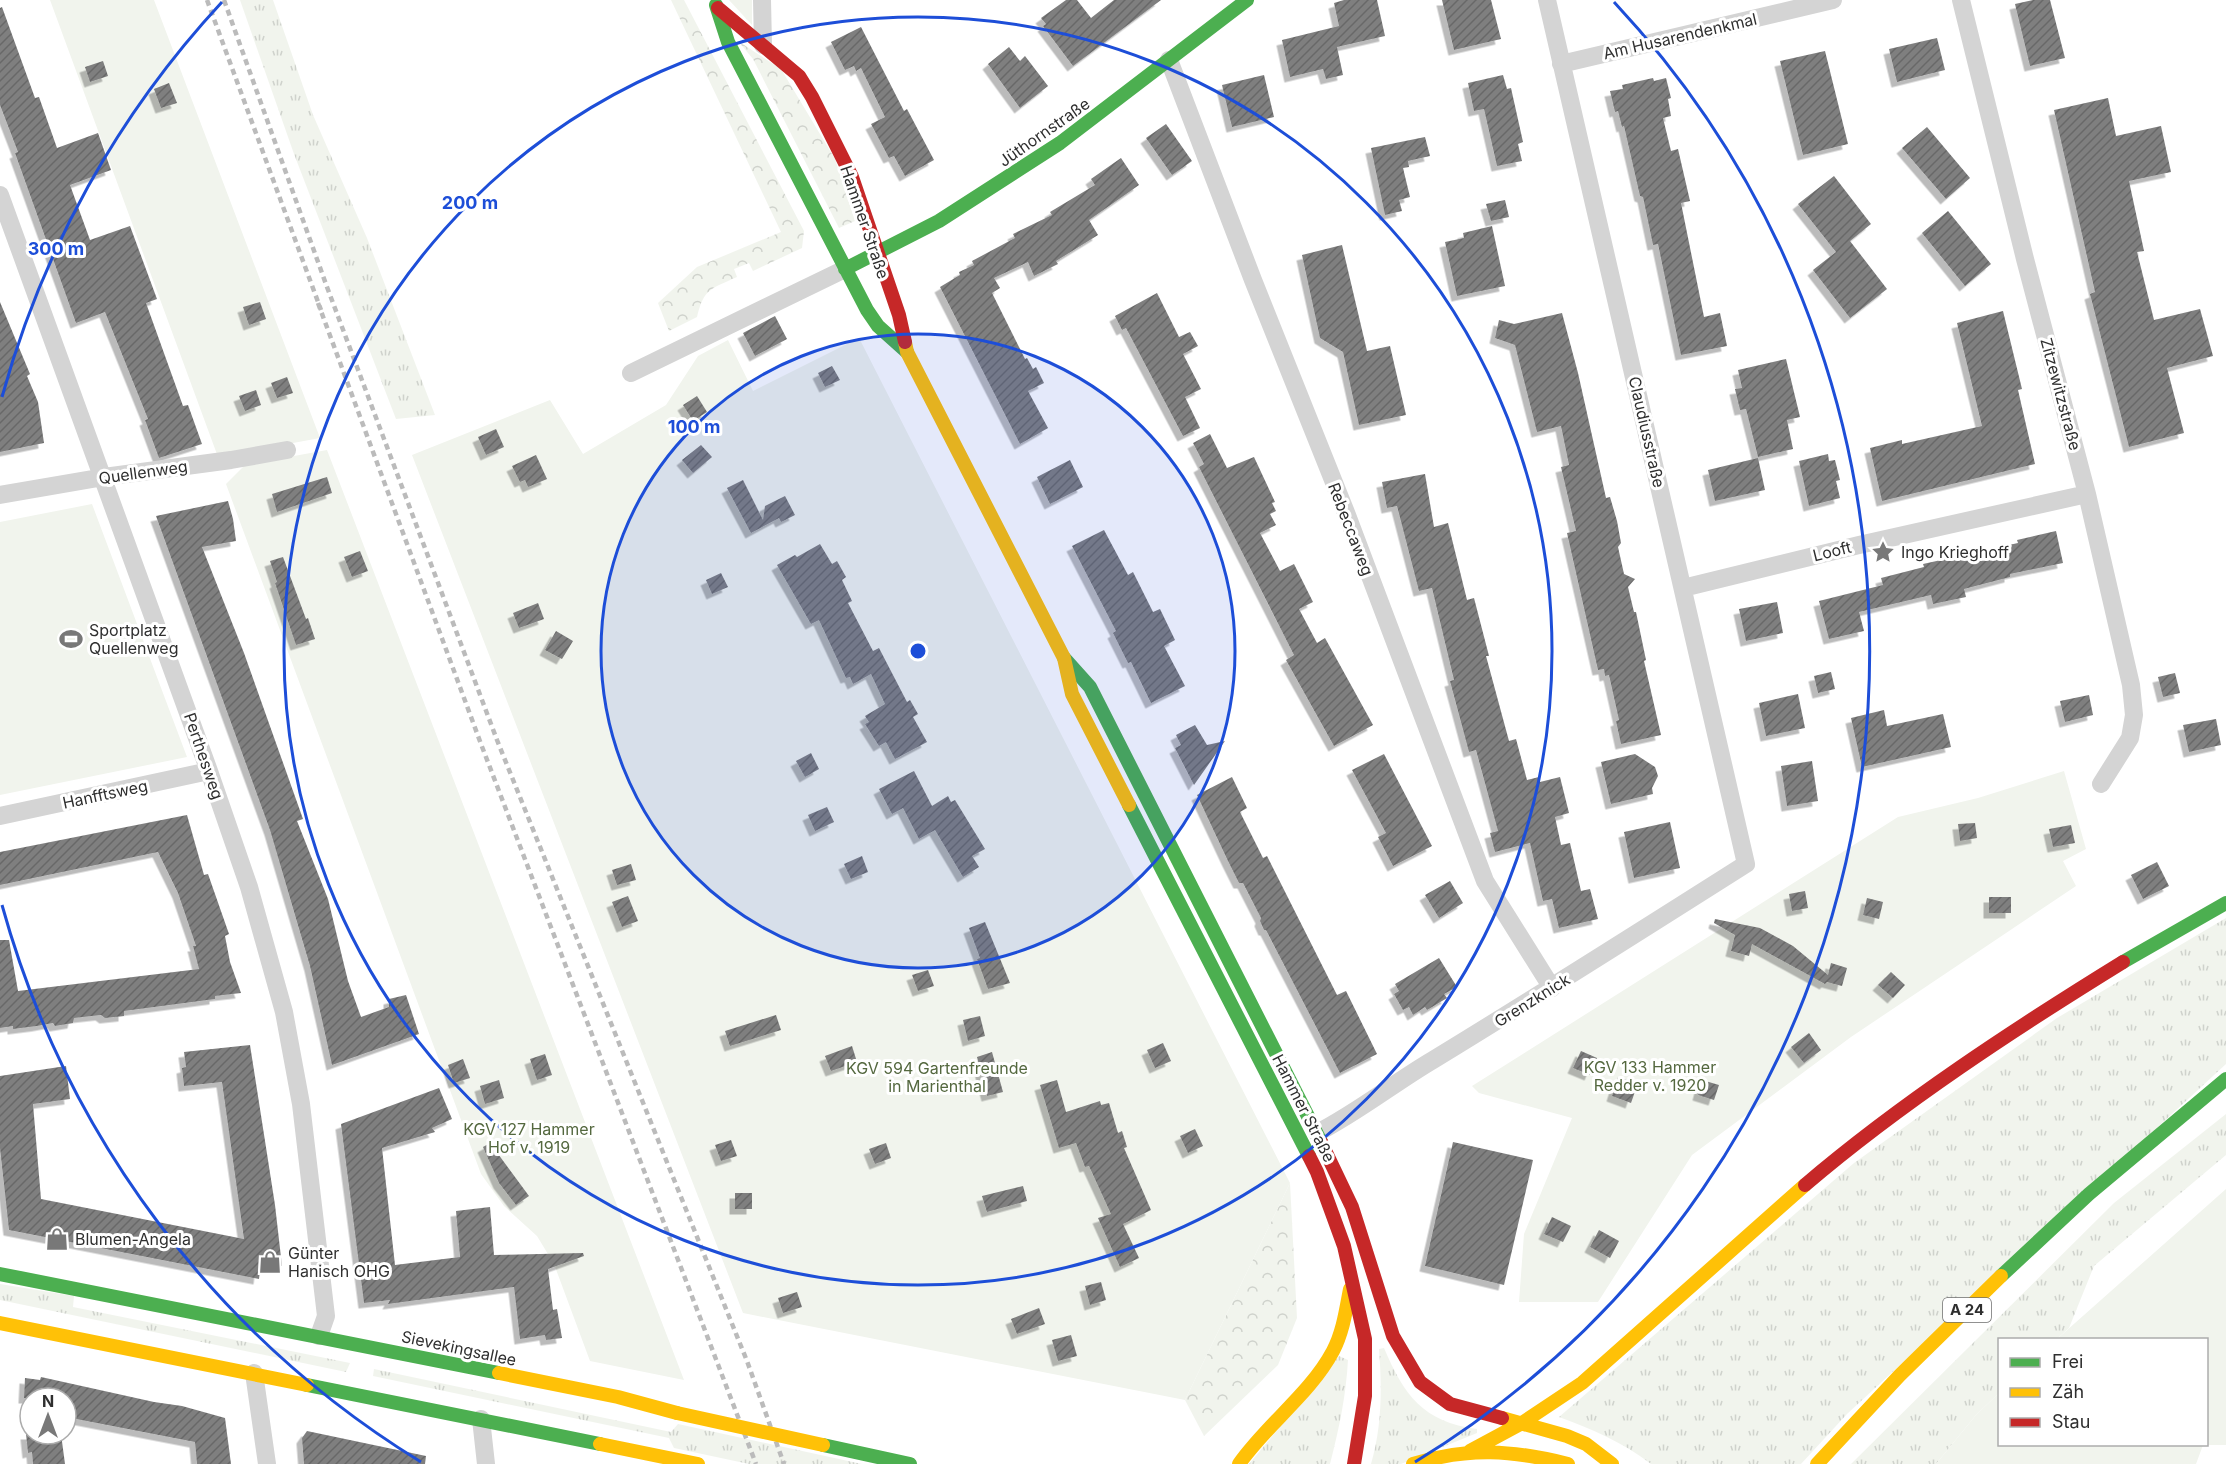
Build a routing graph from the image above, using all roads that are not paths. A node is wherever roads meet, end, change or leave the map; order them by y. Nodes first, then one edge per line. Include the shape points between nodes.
1 (762, 0) edge
2 (1247, 0) edge
3 (1547, 0) edge
4 (1833, 0) edge
5 (1961, 0) edge
6 (716, 4) edge
7 (763, 45) junction
8 (1169, 60) junction
9 (1562, 64) junction
10 (0, 195) edge
11 (877, 252) junction
12 (845, 269) junction
13 (907, 352) junction
14 (631, 373) dead end
15 (287, 450) dead end
16 (104, 477) junction
17 (2087, 494) junction
18 (0, 495) edge
19 (1683, 588) junction
20 (1064, 658) junction
21 (209, 771) junction
22 (2101, 784) dead end
23 (0, 816) edge
24 (1746, 864) joint
25 (2226, 903) edge
26 (1552, 988) junction
27 (2226, 1080) edge
28 (1317, 1133) junction
29 (0, 1274) edge
30 (1352, 1282) junction
31 (0, 1323) edge
32 (319, 1336) junction
33 (254, 1373) junction
34 (481, 1419) junction
35 (1522, 1423) junction
36 (1470, 1451) junction
37 (267, 1464) edge
38 (486, 1464) edge
39 (697, 1464) edge
40 (910, 1464) edge
41 (1239, 1464) edge
42 (1354, 1464) edge
43 (1413, 1464) edge
44 (1568, 1464) edge
45 (1612, 1464) edge
46 (1817, 1464) edge

1 - 7 street
2 - 8 main road, Jüthornstraße
3 - 9 street, Claudiusstraße
4 - 9 street, Am Husarendenkmal
5 - 17 street, Zitzewitzstraße
6 - 7 main road, Hammer Straße
6 - 12 main road, Hammer Straße via 728,42
7 - 11 main road, Hammer Straße via 799,76 813,98 852,177
8 - 11 main road, Jüthornstraße via 1051,149 939,221
8 - 26 street, Rebeccaweg via 1485,881
9 - 19 street, Claudiusstraße
10 - 16 street, Perthesweg
11 - 12 main road, Jüthornstraße
11 - 13 main road, Hammer Straße
12 - 13 main road, Hammer Straße via 878,326
12 - 14 street, Hammer Straße
13 - 20 main road, Hammer Straße
15 - 16 street, Quellenweg
16 - 18 street, Quellenweg
16 - 21 street, Perthesweg
17 - 19 street, Looft
17 - 22 street, Zitzewitzstraße via 2131,685 2134,715 2130,738
19 - 24 street, Claudiusstraße
20 - 28 main road, Hammer Straße via 1090,687
20 - 30 main road, Hammer Straße via 1072,694 1317,1172 1344,1246
21 - 23 street, Hanfftsweg
21 - 32 street, Perthesweg via 249,887 286,1023 301,1104 326,1316
24 - 26 street, Grenzknick
25 - 35 main road via 2079,989 1931,1089 1825,1168 1582,1383
26 - 28 street, Grenzknick
27 - 46 main road, A 24 via 2045,1233 1870,1406
28 - 35 main road, Hammer Straße via 1352,1207 1393,1336 1412,1372 1450,1404
29 - 32 main road, Sievekingsallee
30 - 41 main road via 1333,1351
30 - 42 main road, Hammer Straße via 1366,1362
31 - 33 main road
32 - 40 main road, Sievekingsallee, bridge via 618,1397
33 - 34 main road
33 - 37 street
34 - 38 street
34 - 39 main road
35 - 36 main road
35 - 45 main road, Hammer Straße via 1586,1444
36 - 43 main road
36 - 44 main road via 1521,1452

